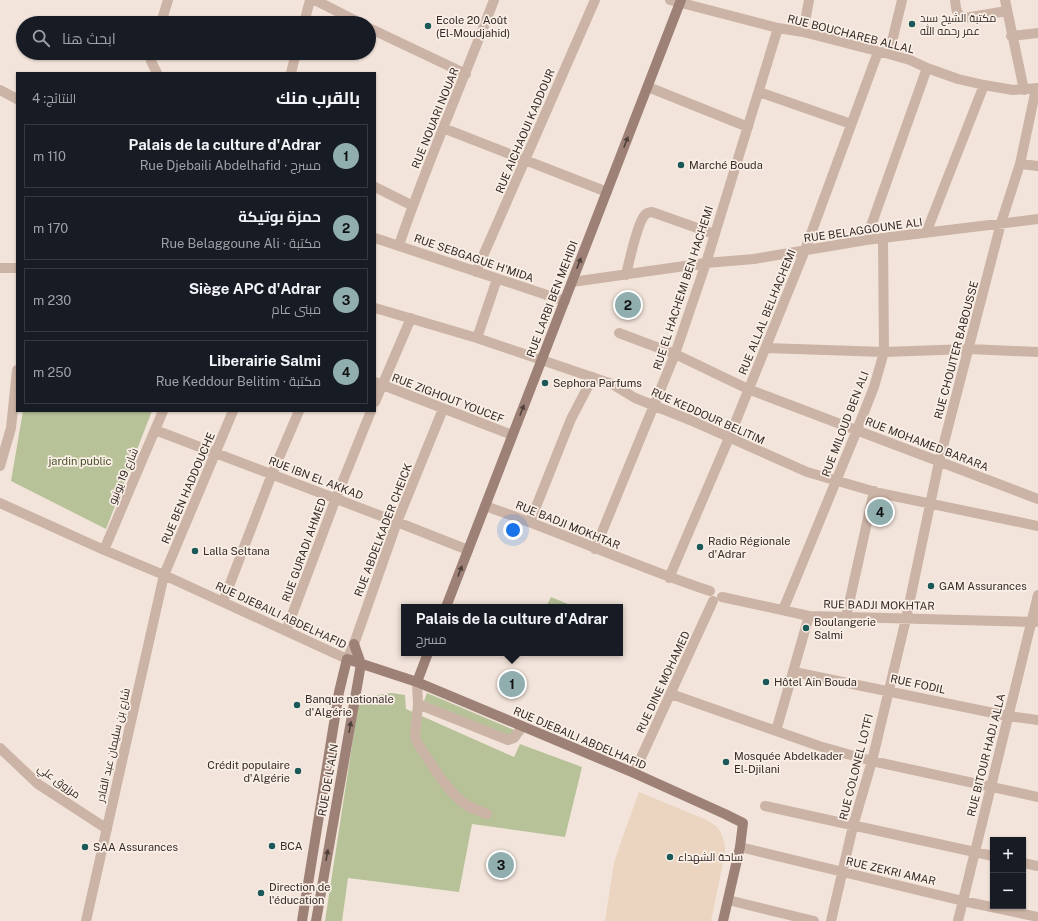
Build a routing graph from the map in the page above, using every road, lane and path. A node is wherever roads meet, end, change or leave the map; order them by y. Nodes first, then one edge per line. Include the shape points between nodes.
1 (168, 0) edge
2 (310, 0) edge
3 (315, 0) edge
4 (494, 0) edge
5 (595, 0) edge
6 (809, 0) edge
7 (902, 0) edge
8 (955, 0) edge
9 (1004, 0) edge
10 (677, 1) edge
11 (1007, 12) junction
12 (163, 16) edge
13 (306, 16) edge
14 (346, 16) edge
15 (778, 28) junction
16 (376, 31) edge
17 (803, 32) junction
18 (1038, 32) edge
19 (1012, 36) junction
20 (878, 52) junction
21 (889, 54) junction
22 (151, 60) edge
23 (294, 60) edge
24 (927, 68) junction
25 (156, 72) edge
26 (291, 72) edge
27 (466, 74) junction
28 (984, 85) junction
29 (648, 87) junction
30 (1037, 88) edge
31 (0, 90) edge
32 (1024, 90) junction
33 (759, 92) junction
34 (16, 98) edge
35 (851, 124) junction
36 (748, 127) junction
37 (443, 128) junction
38 (526, 160) junction
39 (1020, 164) junction
40 (1038, 166) edge
41 (376, 188) edge
42 (607, 192) junction
43 (412, 206) junction
44 (1038, 219) edge
45 (1001, 223) junction
46 (926, 233) junction
47 (714, 234) junction
48 (376, 238) edge
49 (883, 238) junction
50 (866, 240) junction
51 (399, 245) junction
52 (805, 250) junction
53 (706, 263) junction
54 (0, 268) edge
55 (16, 268) edge
56 (476, 272) junction
57 (626, 275) junction
58 (498, 279) junction
59 (572, 282) junction
60 (565, 301) junction
61 (376, 308) edge
62 (411, 318) junction
63 (619, 333) dead end
64 (477, 338) junction
65 (766, 348) junction
66 (969, 349) junction
67 (884, 352) junction
68 (1038, 352) edge
69 (675, 354) junction
70 (541, 360) junction
71 (593, 377) junction
72 (16, 380) edge
73 (379, 384) edge
74 (748, 389) junction
75 (376, 398) edge
76 (655, 406) junction
77 (443, 409) junction
78 (162, 412) edge
79 (233, 412) edge
80 (299, 412) edge
81 (371, 412) edge
82 (155, 430) junction
83 (857, 430) junction
84 (512, 436) junction
85 (729, 438) junction
86 (216, 454) junction
87 (939, 462) junction
88 (0, 466) edge
89 (272, 474) junction
90 (835, 481) junction
91 (874, 491) junction
92 (336, 498) junction
93 (1038, 499) edge
94 (0, 503) edge
95 (930, 504) junction
96 (485, 506) junction
97 (397, 522) junction
98 (530, 522) junction
99 (1038, 526) edge
100 (595, 549) junction
101 (104, 550) junction
102 (468, 550) junction
103 (164, 575) junction
104 (669, 578) junction
105 (1038, 595) edge
106 (715, 596) junction
107 (223, 602) junction
108 (447, 604) edge
109 (783, 610) junction
110 (810, 616) junction
111 (846, 617) junction
112 (906, 619) junction
113 (1035, 622) edge
114 (286, 630) junction
115 (354, 644) junction
116 (427, 656) edge
117 (347, 659) junction
118 (361, 664) junction
119 (794, 672) junction
120 (416, 682) junction
121 (888, 690) junction
122 (671, 694) junction
123 (418, 704) junction
124 (1008, 716) junction
125 (1038, 720) edge
126 (522, 727) junction
127 (776, 731) junction
128 (0, 748) edge
129 (872, 761) junction
130 (634, 773) junction
131 (991, 787) junction
132 (1038, 797) edge
133 (765, 806) dead end
134 (487, 814) dead end
135 (853, 826) junction
136 (107, 829) junction
137 (740, 847) junction
138 (975, 852) junction
139 (990, 855) edge
140 (1026, 864) edge
141 (1038, 866) edge
142 (843, 872) junction
143 (309, 877) junction
144 (323, 879) junction
145 (728, 900) junction
146 (963, 901) junction
147 (1038, 917) edge
148 (86, 921) edge
149 (302, 921) edge
150 (316, 921) edge
151 (723, 921) edge
152 (814, 921) edge
153 (831, 921) edge
154 (958, 921) edge

1 - 12 street
2 - 13 street
3 - 14 street
4 - 27 street, RUE NOUARI NOUAR
5 - 38 street, RUE AICHAOUI KADDOUR
6 - 17 street
7 - 21 street
8 - 11 street via 957,12 964,18
9 - 11 street
10 - 15 street, RUE BOUCHAREB ALLAL
10 - 29 street, RUE LARBI BEN MEHIDI
11 - 19 street
15 - 17 street, RUE BOUCHAREB ALLAL
15 - 33 street, RUE EL HACHEMI BEN HACHEMI
16 - 27 street
17 - 20 street, RUE BOUCHAREB ALLAL
18 - 19 street
19 - 32 street
20 - 21 street, RUE BOUCHAREB ALLAL
20 - 35 street, RUE ALLAL BELHACHEMI
21 - 24 street, RUE BOUCHAREB ALLAL
22 - 25 street
23 - 26 street
24 - 28 street, RUE BOUCHAREB ALLAL
24 - 50 street
27 - 37 street, RUE NOUARI NOUAR
28 - 32 street, RUE BOUCHAREB ALLAL
28 - 46 street
29 - 36 street
42 -> 29 street, RUE LARBI BEN MEHIDI
30 - 32 street, RUE BOUCHAREB ALLAL
30 - 39 street, RUE CHOUITER BABOUSSE
31 - 34 street
33 - 35 street
33 - 36 street, RUE EL HACHEMI BEN HACHEMI
35 - 52 street, RUE ALLAL BELHACHEMI
36 - 47 street, RUE EL HACHEMI BEN HACHEMI
37 - 38 street
37 - 43 street, RUE NOUARI NOUAR
38 - 42 street
38 - 56 street, RUE AICHAOUI KADDOUR
39 - 40 street
39 - 45 street, RUE CHOUITER BABOUSSE
41 - 43 street
59 -> 42 street, RUE LARBI BEN MEHIDI
43 - 51 street, RUE NOUARI NOUAR
44 - 45 street, RUE BELAGGOUNE ALI
45 - 46 street, RUE BELAGGOUNE ALI
45 - 66 street, RUE CHOUITER BABOUSSE
46 - 49 street, RUE BELAGGOUNE ALI
47 - 53 street, RUE EL HACHEMI BEN HACHEMI
47 - 57 street via 649,212 643,216 640,224
48 - 51 street, RUE SEBGAGUE H'MIDA
49 - 50 street, RUE BELAGGOUNE ALI
49 - 67 street, RUE MILOUD BEN ALI
50 - 52 street, RUE BELAGGOUNE ALI
51 - 56 street, RUE SEBGAGUE H'MIDA
52 - 53 street, RUE BELAGGOUNE ALI via 754,259
52 - 65 street, RUE ALLAL BELHACHEMI
53 - 57 street, RUE BELAGGOUNE ALI
53 - 69 street, RUE EL HACHEMI BEN HACHEMI
54 - 55 street
56 - 58 street, RUE SEBGAGUE H'MIDA
57 - 59 street, RUE BELAGGOUNE ALI
58 - 60 street, RUE SEBGAGUE H'MIDA
58 - 64 street
59 - 60 street, RUE LARBI BEN MEHIDI
60 - 70 street, RUE LARBI BEN MEHIDI
61 - 62 street, RUE KEDDOUR BELITIM
62 - 64 street, RUE KEDDOUR BELITIM
62 - 73 street
63 - 69 street, RUE MOHAMED BARARA
64 - 70 street, RUE KEDDOUR BELITIM
65 - 67 street
65 - 74 street, RUE ALLAL BELHACHEMI
66 - 67 street
66 - 68 street
66 - 87 street, RUE CHOUITER BABOUSSE
67 - 83 street, RUE MILOUD BEN ALI
69 - 74 street, RUE MOHAMED BARARA
69 - 76 street, RUE EL HACHEMI BEN HACHEMI
70 - 71 street, RUE KEDDOUR BELITIM
84 -> 70 street, RUE LARBI BEN MEHIDI
71 - 76 street, RUE KEDDOUR BELITIM
71 - 98 street via 571,419
72 - 88 street via 11,428
73 - 75 street
73 - 77 street, RUE ZIGHOUT YOUCEF
74 - 83 street, RUE MOHAMED BARARA
74 - 85 street, RUE ALLAL BELHACHEMI
76 - 85 street, RUE KEDDOUR BELITIM
76 - 100 street, RUE EL HACHEMI BEN HACHEMI
77 - 84 street, RUE ZIGHOUT YOUCEF
77 - 97 street, RUE ABDELKADER CHEICK
78 - 82 street, شارع 19 يونيو
79 - 86 street, RUE BEN HADDOUCHE
80 - 89 street
81 - 92 street, RUE GURADI AHMED
82 - 86 street, RUE IBN EL AKKAD
82 - 101 street, شارع 19 يونيو
83 - 87 street, RUE MOHAMED BARARA
83 - 90 street, RUE MILOUD BEN ALI
84 - 96 street, RUE LARBI BEN MEHIDI
85 - 90 street, RUE KEDDOUR BELITIM via 799,469
85 - 104 street, RUE ALLAL BELHACHEMI
86 - 89 street, RUE IBN EL AKKAD
86 - 103 street, RUE BEN HADDOUCHE
87 - 93 street, RUE MOHAMED BARARA
87 - 95 street, RUE CHOUITER BABOUSSE
89 - 92 street, RUE IBN EL AKKAD
89 - 107 street
90 - 91 street, RUE KEDDOUR BELITIM
90 - 109 street, RUE MILOUD BEN ALI
91 - 95 street, RUE KEDDOUR BELITIM
91 - 111 street
92 - 97 street, RUE IBN EL AKKAD
92 - 114 street, RUE GURADI AHMED
94 - 101 street, RUE DJEBAILI ABDELHAFID
95 - 99 street, RUE KEDDOUR BELITIM
95 - 112 street, RUE CHOUITER BABOUSSE
96 - 98 street, RUE BADJI MOKHTAR
96 - 102 street, RUE LARBI BEN MEHIDI
97 - 102 street, RUE IBN EL AKKAD
97 - 115 street, RUE ABDELKADER CHEICK
98 - 100 street, RUE BADJI MOKHTAR
100 - 104 street, RUE BADJI MOKHTAR
101 - 103 street, RUE DJEBAILI ABDELHAFID
108 -> 102 street, RUE LARBI BEN MEHIDI
103 - 107 street, RUE DJEBAILI ABDELHAFID
103 - 136 street, شارع بن سليمان عبد القادر
104 - 106 street, RUE BADJI MOKHTAR
105 - 113 street, RUE BITOUR HADJ ALLA
106 - 109 street, RUE BADJI MOKHTAR
106 - 122 street, RUE DINE MOHAMED
107 - 114 street, RUE DJEBAILI ABDELHAFID
109 - 110 street, RUE BADJI MOKHTAR
110 - 111 street, RUE BADJI MOKHTAR
110 - 119 street
111 - 112 street, RUE BADJI MOKHTAR
112 - 113 street, RUE BADJI MOKHTAR
112 - 121 street, RUE COLONEL LOTFI
113 - 124 street, RUE BITOUR HADJ ALLA
114 - 117 street, RUE DJEBAILI ABDELHAFID
115 - 117 street, RUE ABDELKADER CHEICK
115 - 118 street, RUE DE L'ALN
116 - 120 street
117 - 118 street, RUE DJEBAILI ABDELHAFID
117 - 143 street, RUE DE L'ALN via 339,692
118 - 120 street, RUE DJEBAILI ABDELHAFID
144 -> 118 street, RUE DE L'ALN
119 - 121 street, RUE FODIL
119 - 127 street
120 - 123 street
120 - 126 street, RUE DJEBAILI ABDELHAFID
121 - 124 street, RUE FODIL
121 - 129 street, RUE COLONEL LOTFI
122 - 127 street
122 - 130 street, RUE DINE MOHAMED
123 - 126 street via 508,740 514,738
123 - 134 street via 415,731 418,744 455,795 465,804
124 - 125 street, RUE FODIL
124 - 131 street, RUE BITOUR HADJ ALLA
126 - 130 street, RUE DJEBAILI ABDELHAFID
127 - 129 street
128 - 136 street, مرزوق علي via 38,784
129 - 131 street
129 - 135 street, RUE COLONEL LOTFI
130 - 137 street, RUE DJEBAILI ABDELHAFID via 744,823
131 - 132 street
131 - 138 street, RUE BITOUR HADJ ALLA
133 - 135 street
135 - 138 street
135 - 142 street, RUE COLONEL LOTFI
136 - 148 street, شارع بن سليمان عبد القادر
137 - 142 street, RUE ZEKRI AMAR
137 - 145 street
138 - 139 street
138 - 146 street, RUE BITOUR HADJ ALLA
140 - 141 street
142 - 146 street, RUE ZEKRI AMAR
142 - 153 street, RUE COLONEL LOTFI
143 - 144 street
143 - 149 street, RUE DE L'ALN
144 - 150 street, RUE DE L'ALN
145 - 151 street
145 - 152 street
146 - 147 street, RUE ZEKRI AMAR
146 - 154 street, RUE BITOUR HADJ ALLA

